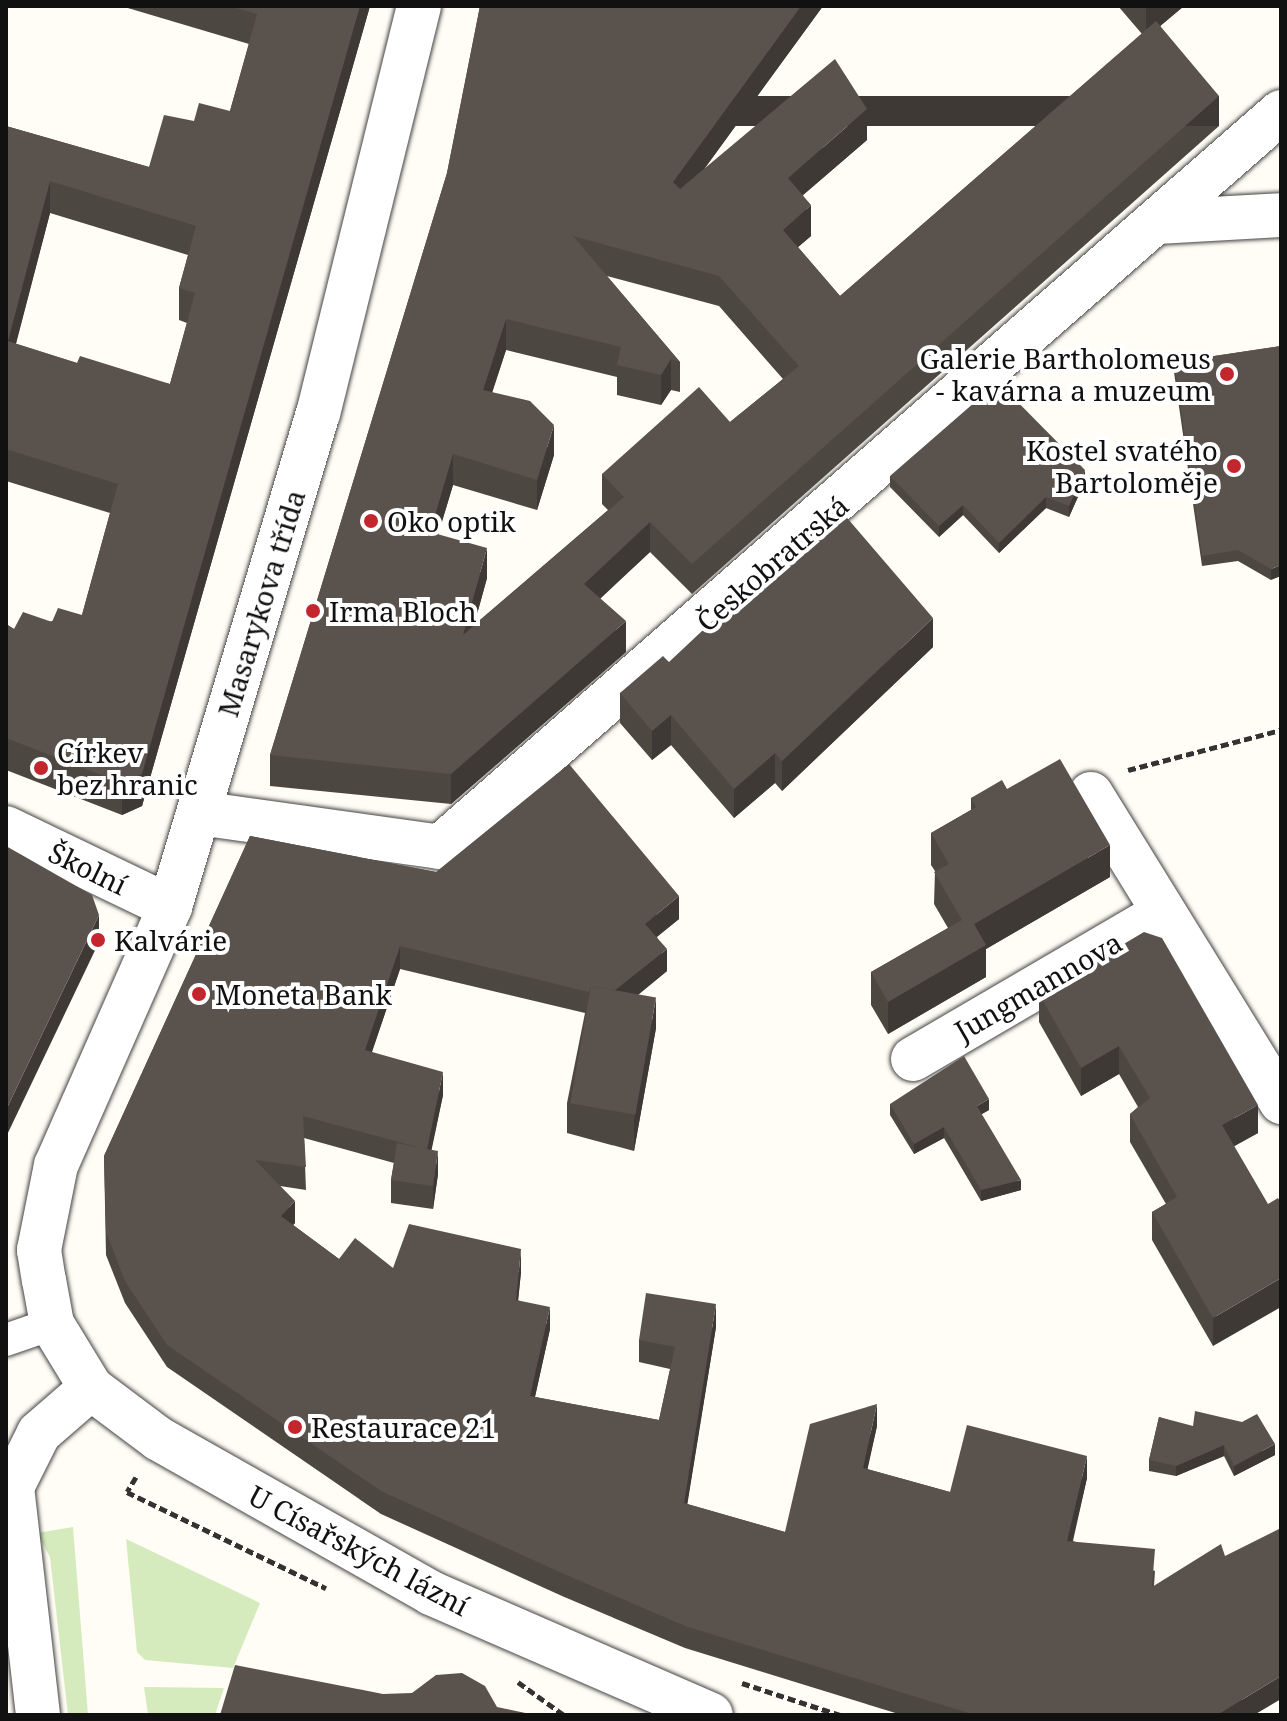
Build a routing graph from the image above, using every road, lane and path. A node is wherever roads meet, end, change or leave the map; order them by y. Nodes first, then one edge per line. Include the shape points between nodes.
1 (419, 6) edge
2 (1281, 112) edge
3 (1281, 215) edge
4 (1157, 222) junction
5 (1281, 730) edge
6 (1106, 786) joint
7 (199, 813) junction
8 (6, 828) edge
9 (170, 907) junction
10 (1163, 913) junction
11 (913, 1059) dead end
12 (1281, 1102) edge
13 (52, 1324) junction
14 (6, 1340) edge
15 (91, 1388) junction
16 (16, 1617) edge
17 (38, 1715) edge
18 (711, 1715) edge

1 - 7 street, Masarykova třída via 318,413
2 - 4 street, Českobratrská
3 - 4 street
4 - 7 street, Českobratrská via 440,847
5 - 6 path via 1129,768
6 - 10 street
7 - 9 street, Masarykova třída
8 - 9 street, Školní
9 - 13 street, Masarykova třída via 56,1165 39,1250
10 - 11 street, Jungmannova
10 - 12 street
13 - 14 street
13 - 15 street, U Císařských lázní
15 - 16 street via 39,1433 12,1487
15 - 18 street, U Císařských lázní via 159,1439 418,1586
16 - 17 street

